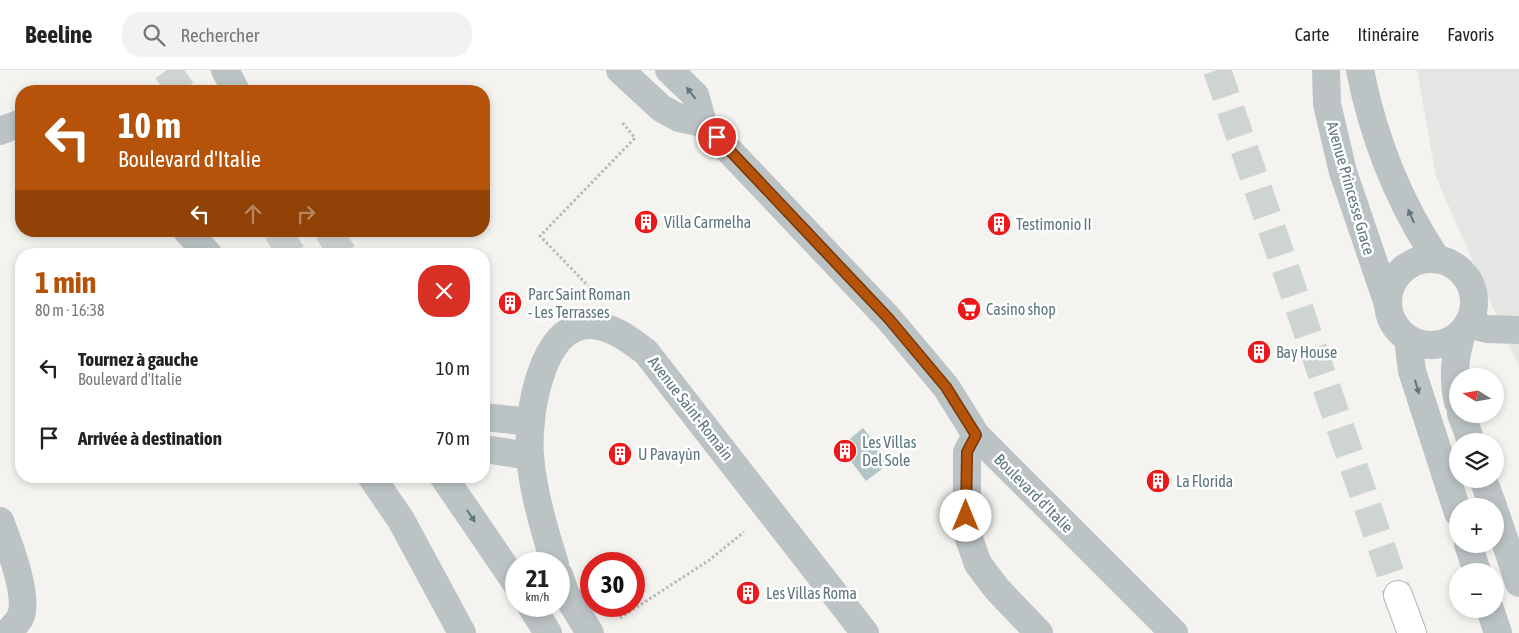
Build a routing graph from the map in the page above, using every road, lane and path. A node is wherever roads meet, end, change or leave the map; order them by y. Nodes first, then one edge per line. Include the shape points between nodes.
1 (225, 70) edge
2 (620, 70) edge
3 (669, 70) edge
4 (1326, 70) edge
5 (1360, 70) edge
6 (233, 85) edge
7 (616, 115) dead end
8 (704, 123) junction
9 (15, 125) edge
10 (0, 130) edge
11 (192, 237) edge
12 (203, 248) edge
13 (1436, 258) junction
14 (1388, 304) junction
15 (609, 328) junction
16 (1465, 328) junction
17 (1519, 330) edge
18 (1408, 339) junction
19 (1454, 368) edge
20 (490, 418) edge
21 (531, 422) junction
22 (976, 435) junction
23 (490, 450) edge
24 (530, 456) junction
25 (377, 483) edge
26 (448, 483) edge
27 (1453, 498) edge
28 (771, 512) junction
29 (0, 521) edge
30 (1504, 539) edge
31 (551, 552) edge
32 (505, 567) edge
33 (1519, 583) edge
34 (1398, 595) tunnel mouth
35 (570, 597) edge
36 (538, 617) edge
37 (1493, 618) edge
38 (601, 628) edge
39 (7, 633) edge
40 (462, 633) edge
41 (548, 633) edge
42 (865, 633) edge
43 (1039, 633) edge
44 (1174, 633) edge
45 (1412, 633) edge
46 (1498, 633) edge

1 - 6 street
2 - 8 street via 661,108 679,118
8 -> 3 street, Boulevard d'Italie via 695,95
4 - 14 street, Avenue Princesse Grace via 1327,104 1344,172
13 -> 5 street via 1416,228 1396,183 1367,105
7 - 15 path via 635,138 540,236 606,306
8 - 22 street, Boulevard d'Italie via 889,319 946,387
9 - 10 street
11 - 12 street
13 - 14 street via 1417,261 1402,270 1391,286
13 - 16 street via 1454,265 1471,284 1475,305
14 - 18 street via 1394,326
15 - 21 street, Avenue Saint-Romain via 592,325 574,328 558,340 546,360 538,384
15 - 28 street, Avenue Saint-Romain via 646,352
16 - 17 street
16 - 18 street via 1446,343 1425,346
16 - 19 street
18 -> 27 street via 1412,371
20 - 21 street
21 - 24 street, Avenue Saint-Romain
22 - 43 street via 967,452 967,533 978,564
22 - 44 street, Boulevard d'Italie
23 - 24 street
24 - 31 street, Avenue Saint-Romain via 540,514
25 - 40 street via 401,520
26 -> 32 street
28 - 38 path via 708,560
28 - 42 street, Avenue Saint-Romain
29 - 39 street via 22,601 20,617
30 - 33 street
34 - 45 main road
35 - 38 street
36 - 41 street
37 - 46 street

